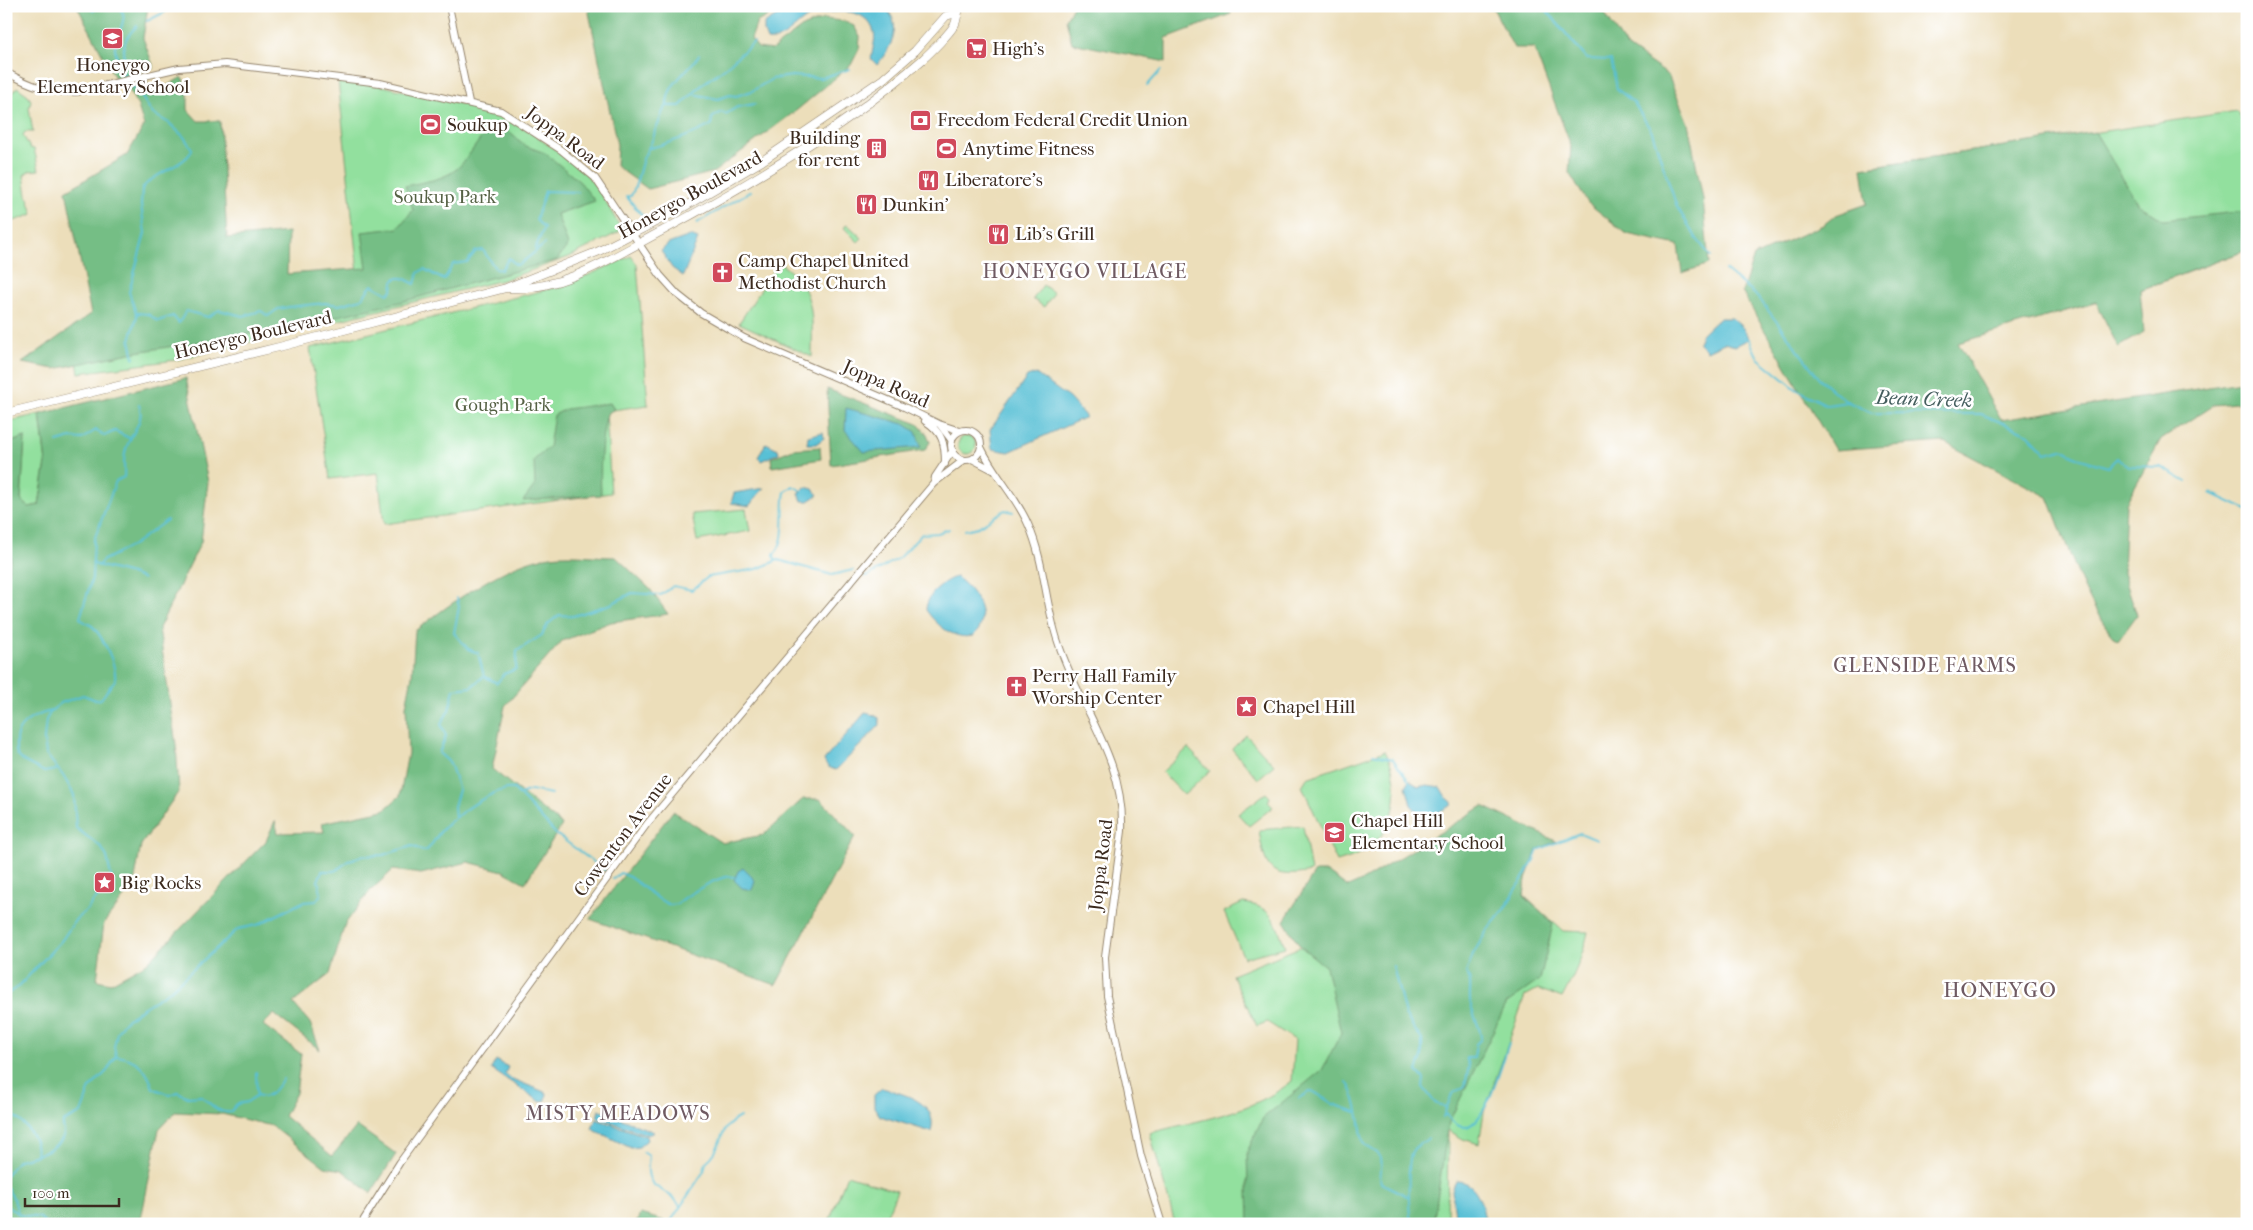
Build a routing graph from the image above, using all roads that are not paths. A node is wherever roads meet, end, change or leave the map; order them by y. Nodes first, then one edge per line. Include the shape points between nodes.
1 (448, 6) edge
2 (959, 9) edge
3 (6, 72) edge
4 (469, 102) junction
5 (632, 234) junction
6 (638, 243) junction
7 (506, 288) junction
8 (912, 410) junction
9 (6, 413) edge
10 (939, 424) junction
11 (960, 431) junction
12 (952, 441) junction
13 (981, 447) junction
14 (952, 450) junction
15 (972, 459) junction
16 (964, 460) junction
17 (945, 464) junction
18 (993, 470) junction
19 (934, 483) junction
20 (361, 1224) edge
21 (1162, 1224) edge

1 - 4 street
2 - 5 main road, Honeygo Boulevard via 946,16 915,51 883,79 802,135 724,184
2 - 6 main road, Honeygo Boulevard via 955,24 923,59 887,89 769,171
3 - 4 street, Joppa Road via 34,86 63,92 84,91 198,65 225,64 380,83
4 - 5 street, Joppa Road via 501,111 577,162 600,185
5 - 6 street, Joppa Road
5 - 7 main road, Honeygo Boulevard via 585,258
6 - 7 main road, Honeygo Boulevard via 557,281 525,290
6 - 8 street, Joppa Road via 670,287 718,324 762,347
7 - 9 main road, Honeygo Boulevard
8 - 10 street, Joppa Road
8 - 17 street via 912,415 940,435 945,445
10 - 11 street, Joppa Road
10 - 12 street, Joppa Road
11 - 12 street
11 - 13 street, Joppa Road via 975,433
12 - 14 street
13 - 15 street
13 - 18 street, Joppa Road
14 - 16 street
14 - 17 street, Cowenton Avenue
15 - 16 street
15 - 18 street, Joppa Road
16 - 19 street, Cowenton Avenue
17 - 19 street, Cowenton Avenue
18 - 21 street, Joppa Road via 1011,493 1028,525 1040,560 1058,644 1107,749 1117,778 1123,818 1105,957 1106,996 1141,1156
19 - 20 street, Cowenton Avenue via 647,824 397,1167

